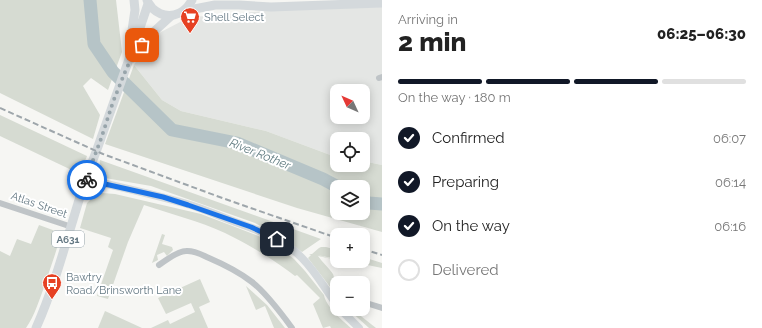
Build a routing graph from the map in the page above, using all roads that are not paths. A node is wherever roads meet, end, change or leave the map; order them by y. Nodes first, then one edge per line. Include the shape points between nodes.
1 (134, 0) edge
2 (192, 0) edge
3 (148, 2) edge
4 (382, 3) edge
5 (184, 11) junction
6 (170, 16) junction
7 (126, 70) junction
8 (86, 179) junction
9 (0, 203) edge
10 (72, 227) junction
11 (159, 265) dead end
12 (330, 294) edge
13 (370, 304) edge
14 (382, 308) edge
15 (347, 316) edge
16 (36, 328) edge
17 (292, 328) edge
18 (359, 328) edge

1 - 7 main road via 135,10
2 - 5 main road
3 - 6 main road via 156,12
3 - 7 main road
4 - 5 main road via 271,7 216,5
5 - 6 main road
6 - 7 main road, A631 via 148,37
7 - 8 main road, A631
8 - 10 main road, A631
8 - 12 main road via 163,197 264,233 302,258
9 - 10 street, Atlas Street
10 - 16 main road, A631
11 - 17 street via 183,251 215,260 259,289
13 - 14 street
15 - 18 main road

